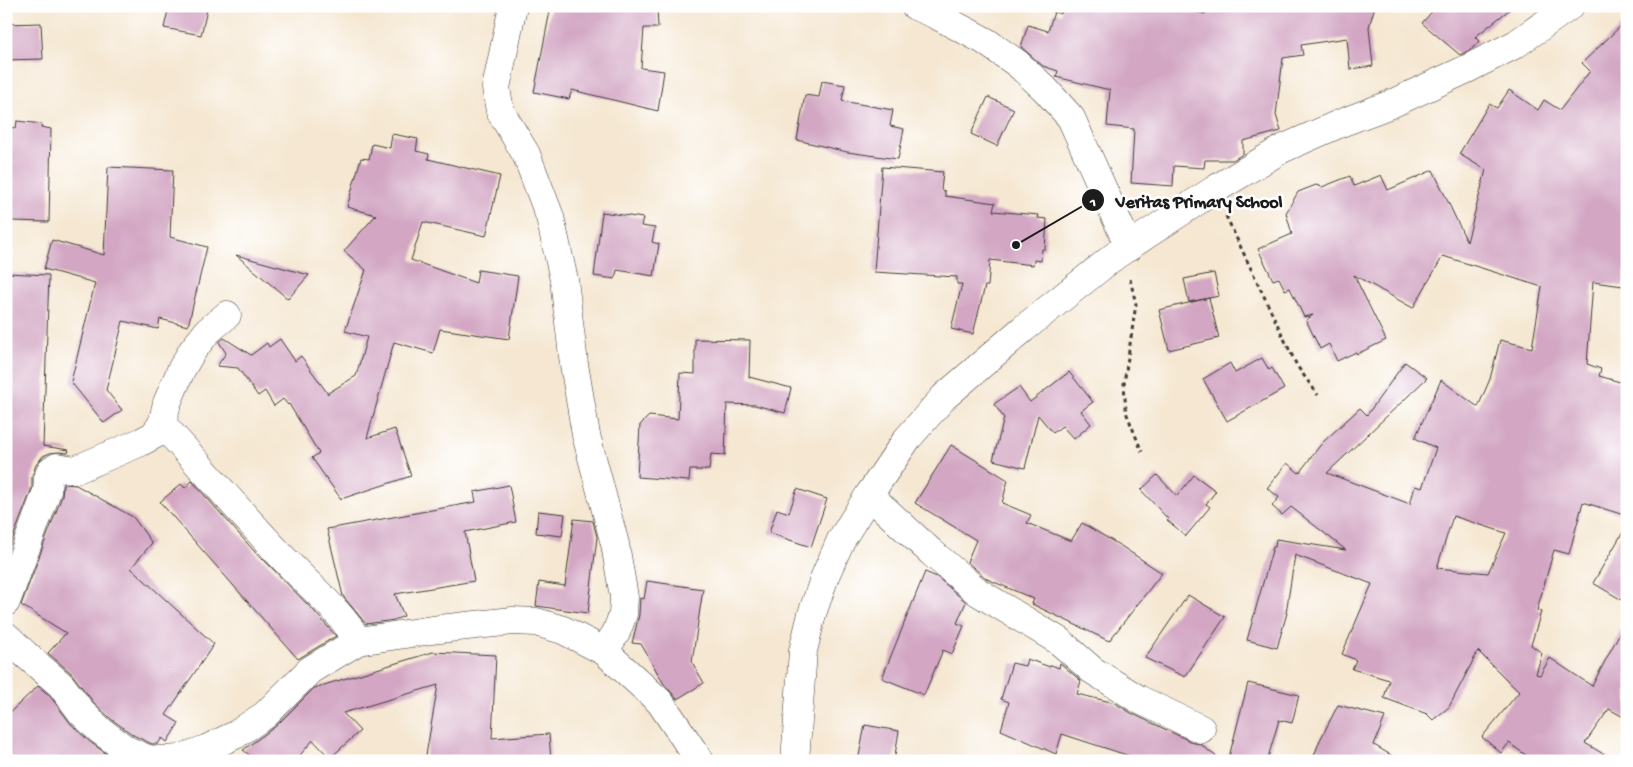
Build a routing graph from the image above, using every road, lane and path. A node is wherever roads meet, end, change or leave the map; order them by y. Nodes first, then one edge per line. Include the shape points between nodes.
1 (513, 6) edge
2 (916, 6) edge
3 (1570, 6) edge
4 (1214, 190) junction
5 (1123, 251) junction
6 (227, 315) dead end
7 (1318, 395) dead end
8 (162, 424) junction
9 (1142, 452) dead end
10 (868, 495) junction
11 (6, 602) edge
12 (6, 636) edge
13 (358, 641) junction
14 (604, 651) junction
15 (1201, 729) dead end
16 (700, 761) edge
17 (795, 761) edge

1 - 14 street via 496,88 500,111 526,154 550,217 564,280 586,434 624,597 623,614
2 - 5 street via 985,41 1018,64 1071,118
3 - 4 street via 1516,44 1391,104 1282,148
4 - 5 street
4 - 7 path via 1296,366
5 - 9 path via 1136,304 1124,384 1126,412
5 - 10 street via 1023,329 944,397 907,439
6 - 8 street via 208,330 192,351 167,403
8 - 11 street via 141,442 106,458 74,470 57,467 51,470 47,491
8 - 13 street via 302,579 327,602
10 - 15 street via 978,592 1059,642 1092,670 1138,699
10 - 17 street via 841,540 812,614 803,651
12 - 13 street via 61,685 82,713 102,731 127,750 148,759 164,760 179,759 235,735 265,714 310,670
13 - 14 street via 513,621 536,622 563,630
14 - 16 street via 660,702

